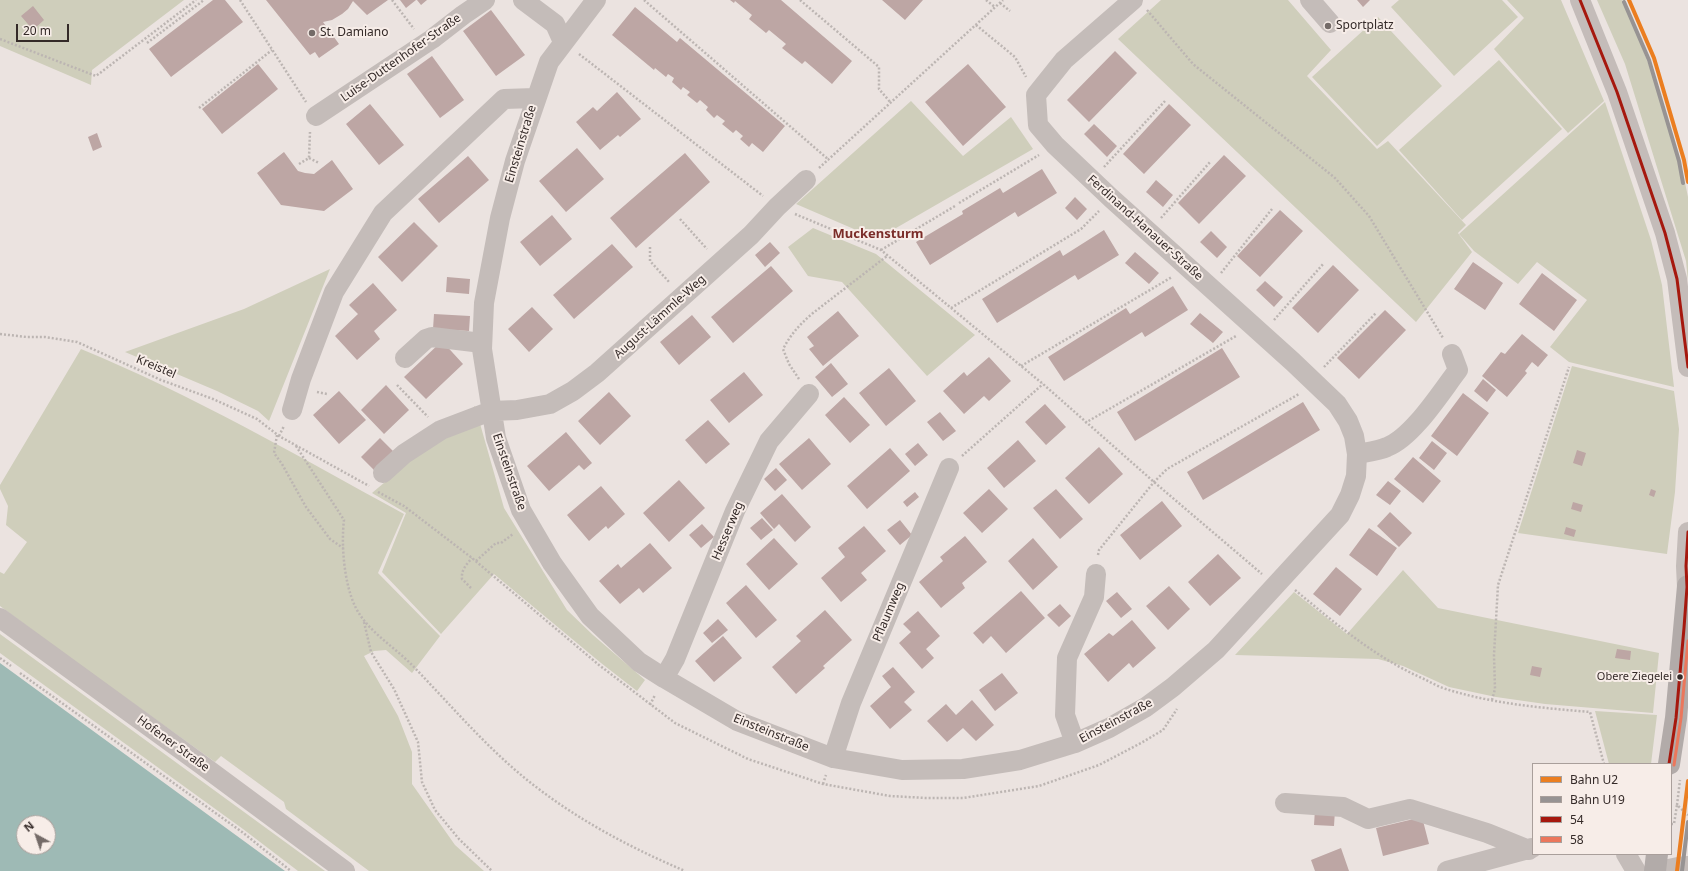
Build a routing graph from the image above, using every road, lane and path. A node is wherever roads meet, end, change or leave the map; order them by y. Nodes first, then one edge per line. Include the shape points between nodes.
1 (196, 0) edge
2 (204, 0) edge
3 (240, 0) edge
4 (392, 0) edge
5 (485, 0) edge
6 (523, 0) edge
7 (596, 0) edge
8 (644, 0) edge
9 (800, 0) edge
10 (986, 0) edge
11 (1003, 0) edge
12 (1310, 0) edge
13 (1580, 0) edge
14 (1000, 3) junction
15 (1138, 3) edge
16 (995, 7) junction
17 (1010, 11) dead end
18 (1330, 23) dead end
19 (976, 25) junction
20 (0, 39) edge
21 (563, 42) junction
22 (147, 43) dead end
23 (424, 44) junction
24 (272, 50) junction
25 (1036, 95) junction
26 (536, 98) junction
27 (1165, 101) dead end
28 (891, 103) junction
29 (199, 108) dead end
30 (313, 123) junction
31 (1055, 146) junction
32 (309, 158) junction
33 (829, 160) junction
34 (1210, 162) dead end
35 (319, 163) dead end
36 (299, 164) dead end
37 (806, 180) joint
38 (1092, 180) junction
39 (1111, 198) junction
40 (959, 203) dead end
41 (955, 206) dead end
42 (777, 207) junction
43 (1272, 209) dead end
44 (680, 219) dead end
45 (1148, 232) junction
46 (650, 247) dead end
47 (880, 250) junction
48 (887, 256) junction
49 (720, 263) junction
50 (1324, 263) dead end
51 (1187, 267) junction
52 (1210, 287) junction
53 (682, 296) junction
54 (951, 308) junction
55 (1376, 313) dead end
56 (0, 334) edge
57 (1262, 334) junction
58 (482, 343) junction
59 (1223, 343) dead end
60 (1452, 354) joint
61 (404, 358) dead end
62 (1021, 366) junction
63 (1569, 367) dead end
64 (1688, 367) edge
65 (1313, 382) junction
66 (1043, 384) junction
67 (397, 385) dead end
68 (809, 394) joint
69 (292, 410) dead end
70 (491, 411) junction
71 (1086, 423) junction
72 (441, 430) junction
73 (277, 435) junction
74 (296, 445) junction
75 (1357, 454) junction
76 (949, 468) joint
77 (383, 473) dead end
78 (1154, 482) junction
79 (529, 523) junction
80 (1688, 532) edge
81 (343, 549) junction
82 (472, 558) junction
83 (476, 561) junction
84 (1096, 574) joint
85 (1277, 582) junction
86 (1687, 586) edge
87 (471, 588) dead end
88 (0, 618) edge
89 (364, 622) junction
90 (0, 658) edge
91 (11, 666) dead end
92 (20, 673) dead end
93 (664, 678) junction
94 (1173, 687) junction
95 (1492, 700) junction
96 (1075, 743) junction
97 (833, 758) junction
98 (1604, 763) edge
99 (1670, 763) edge
100 (1678, 800) dead end
101 (1285, 802) dead end
102 (1677, 805) junction
103 (1688, 815) edge
104 (1672, 824) edge
105 (1531, 849) edge
106 (1627, 855) edge
107 (1658, 855) edge
108 (1688, 866) edge
109 (291, 871) edge
110 (345, 871) edge
111 (492, 871) edge
112 (685, 871) edge
113 (1447, 871) edge
114 (1636, 871) edge
115 (1655, 871) edge
116 (1659, 871) edge

1 - 20 path via 96,76
2 - 22 path
3 - 24 path
4 - 23 path
5 - 23 street, Luise-Duttenhofer-Straße
6 - 21 street via 555,24
7 - 21 street, Einsteinstraße
8 - 33 path
9 - 28 path via 879,67 879,89
10 - 16 path
11 - 14 path
12 - 18 street
13 - 64 street via 1617,92 1665,233 1677,279
14 - 16 path
14 - 17 path
15 - 25 street via 1064,60
15 - 60 path via 1193,64 1335,178 1369,216
16 - 19 path
19 - 25 path via 1015,57
19 - 28 path
21 - 26 street, Einsteinstraße via 549,62
21 - 42 path
23 - 30 street, Luise-Duttenhofer-Straße
24 - 29 path
24 - 30 path
25 - 31 street, Ferdinand-Hanauer-Straße via 1038,125
26 - 58 street, Einsteinstraße via 515,161 500,218 484,303
26 - 69 street via 504,99 383,213 334,292
27 - 38 path
28 - 33 path
30 - 32 path
31 - 38 street, Ferdinand-Hanauer-Straße
31 - 40 path
32 - 35 path
32 - 36 path
33 - 37 path
34 - 45 path
37 - 42 street, August-Lämmle-Weg
38 - 39 street, Ferdinand-Hanauer-Straße
39 - 45 street, Ferdinand-Hanauer-Straße
39 - 54 path via 1081,229
41 - 47 path
42 - 47 path
42 - 49 street, August-Lämmle-Weg
43 - 52 path
44 - 49 path
45 - 51 street, Ferdinand-Hanauer-Straße
46 - 53 path via 650,261
47 - 48 path
48 - 54 path
48 - 68 path via 813,313 791,334 783,349 789,364
49 - 53 street, August-Lämmle-Weg
50 - 57 path
51 - 52 street, Ferdinand-Hanauer-Straße
51 - 62 path
52 - 57 street, Ferdinand-Hanauer-Straße
53 - 70 street, August-Lämmle-Weg via 573,392 550,404 517,410
54 - 62 path
55 - 65 path
56 - 73 path, Kreistel via 77,342 257,419
57 - 65 street, Ferdinand-Hanauer-Straße
58 - 61 street via 432,337
58 - 70 street, Einsteinstraße
59 - 71 path
60 - 75 street via 1458,370 1416,424 1401,439 1388,447
62 - 66 path
63 - 95 path via 1498,585 1495,689
65 - 75 street, Ferdinand-Hanauer-Straße via 1337,404 1348,421
65 - 78 path via 1167,469
66 - 71 path
66 - 76 path
67 - 72 path
68 - 93 street, Hesserweg via 769,441 735,511 675,659
70 - 72 street, August-Lämmle-Weg
70 - 79 street, Einsteinstraße via 496,438 521,510
71 - 78 path
72 - 77 street, August-Lämmle-Weg via 404,454
73 - 74 path, Kreistel
73 - 81 path via 274,453 306,507 330,539
74 - 81 path via 344,520
74 - 82 path, Kreistel via 404,506
75 - 85 street, Einsteinstraße via 1354,482 1340,515
76 - 97 street, Pflaumweg via 851,703
78 - 84 path via 1098,550
78 - 85 path
79 - 83 path via 501,543 496,543
79 - 93 street, Einsteinstraße via 552,563 590,616 639,662
80 - 86 street
81 - 89 path via 347,583 354,605
82 - 83 path, Kreistel
82 - 87 path via 462,574 462,579
83 - 94 path, Kreistel via 599,665 675,723 748,759 823,784 890,796 926,798 963,798 1039,786 1098,765 1163,730 1178,706
84 - 96 street via 1094,597 1067,658 1065,714
85 - 94 street, Einsteinstraße via 1216,650
85 - 95 path via 1369,649 1401,669 1448,690
86 - 99 main road
88 - 110 street, Hofener Straße
89 - 111 path via 371,652 394,689 418,742 422,782 435,810 459,839
89 - 112 path via 410,663 478,736 526,779 562,806 611,836
90 - 91 path
92 - 109 path via 242,832
93 - 97 street, Einsteinstraße via 736,721
94 - 96 street, Einsteinstraße via 1109,728
95 - 98 path via 1590,712
96 - 97 street, Einsteinstraße via 1020,760 963,769 902,770
100 - 102 path
101 - 105 street via 1343,807 1368,819 1410,809
102 - 103 path
102 - 104 path
105 - 113 street
106 - 114 street
107 - 115 main road
108 - 116 street

